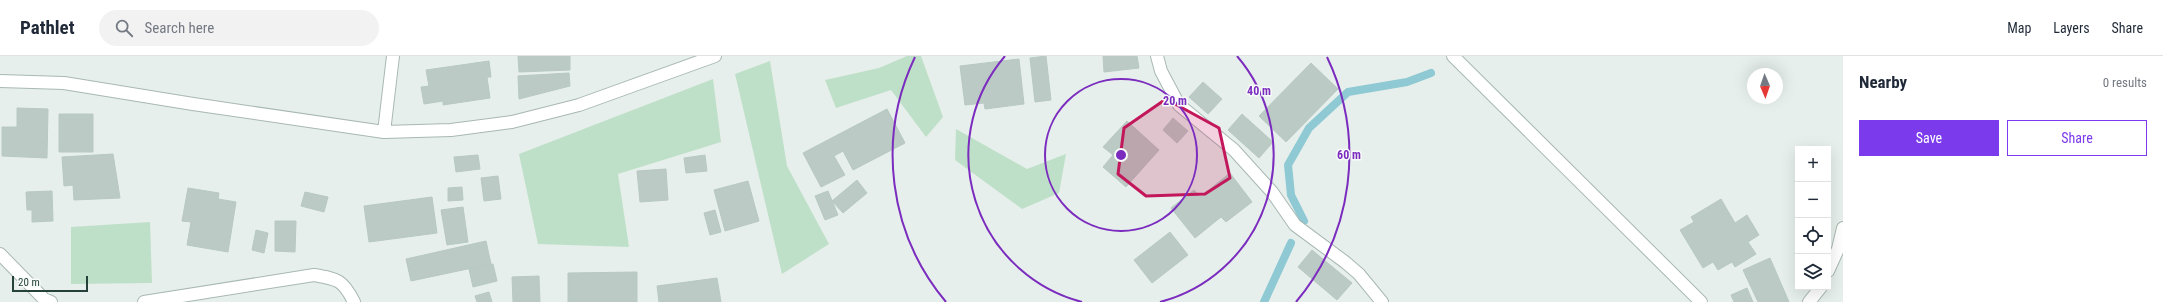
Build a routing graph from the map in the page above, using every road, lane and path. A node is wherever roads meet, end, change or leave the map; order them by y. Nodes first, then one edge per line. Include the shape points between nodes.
1 (393, 56) edge
2 (715, 56) edge
3 (1157, 56) edge
4 (1453, 56) edge
5 (0, 81) edge
6 (384, 132) junction
7 (1843, 228) edge
8 (0, 254) edge
9 (1831, 264) edge
10 (1819, 290) edge
11 (51, 302) edge
12 (144, 302) edge
13 (354, 302) edge
14 (1382, 302) edge
15 (1701, 302) edge
16 (1809, 302) edge

1 - 6 street
2 - 6 street via 579,105 512,122 451,130
3 - 14 street via 1161,71 1179,105 1234,150 1272,192 1295,225 1359,274
4 - 15 street
5 - 6 street via 64,83
7 - 9 street
8 - 11 street
10 - 16 street
12 - 13 street via 314,275 336,278 346,287

